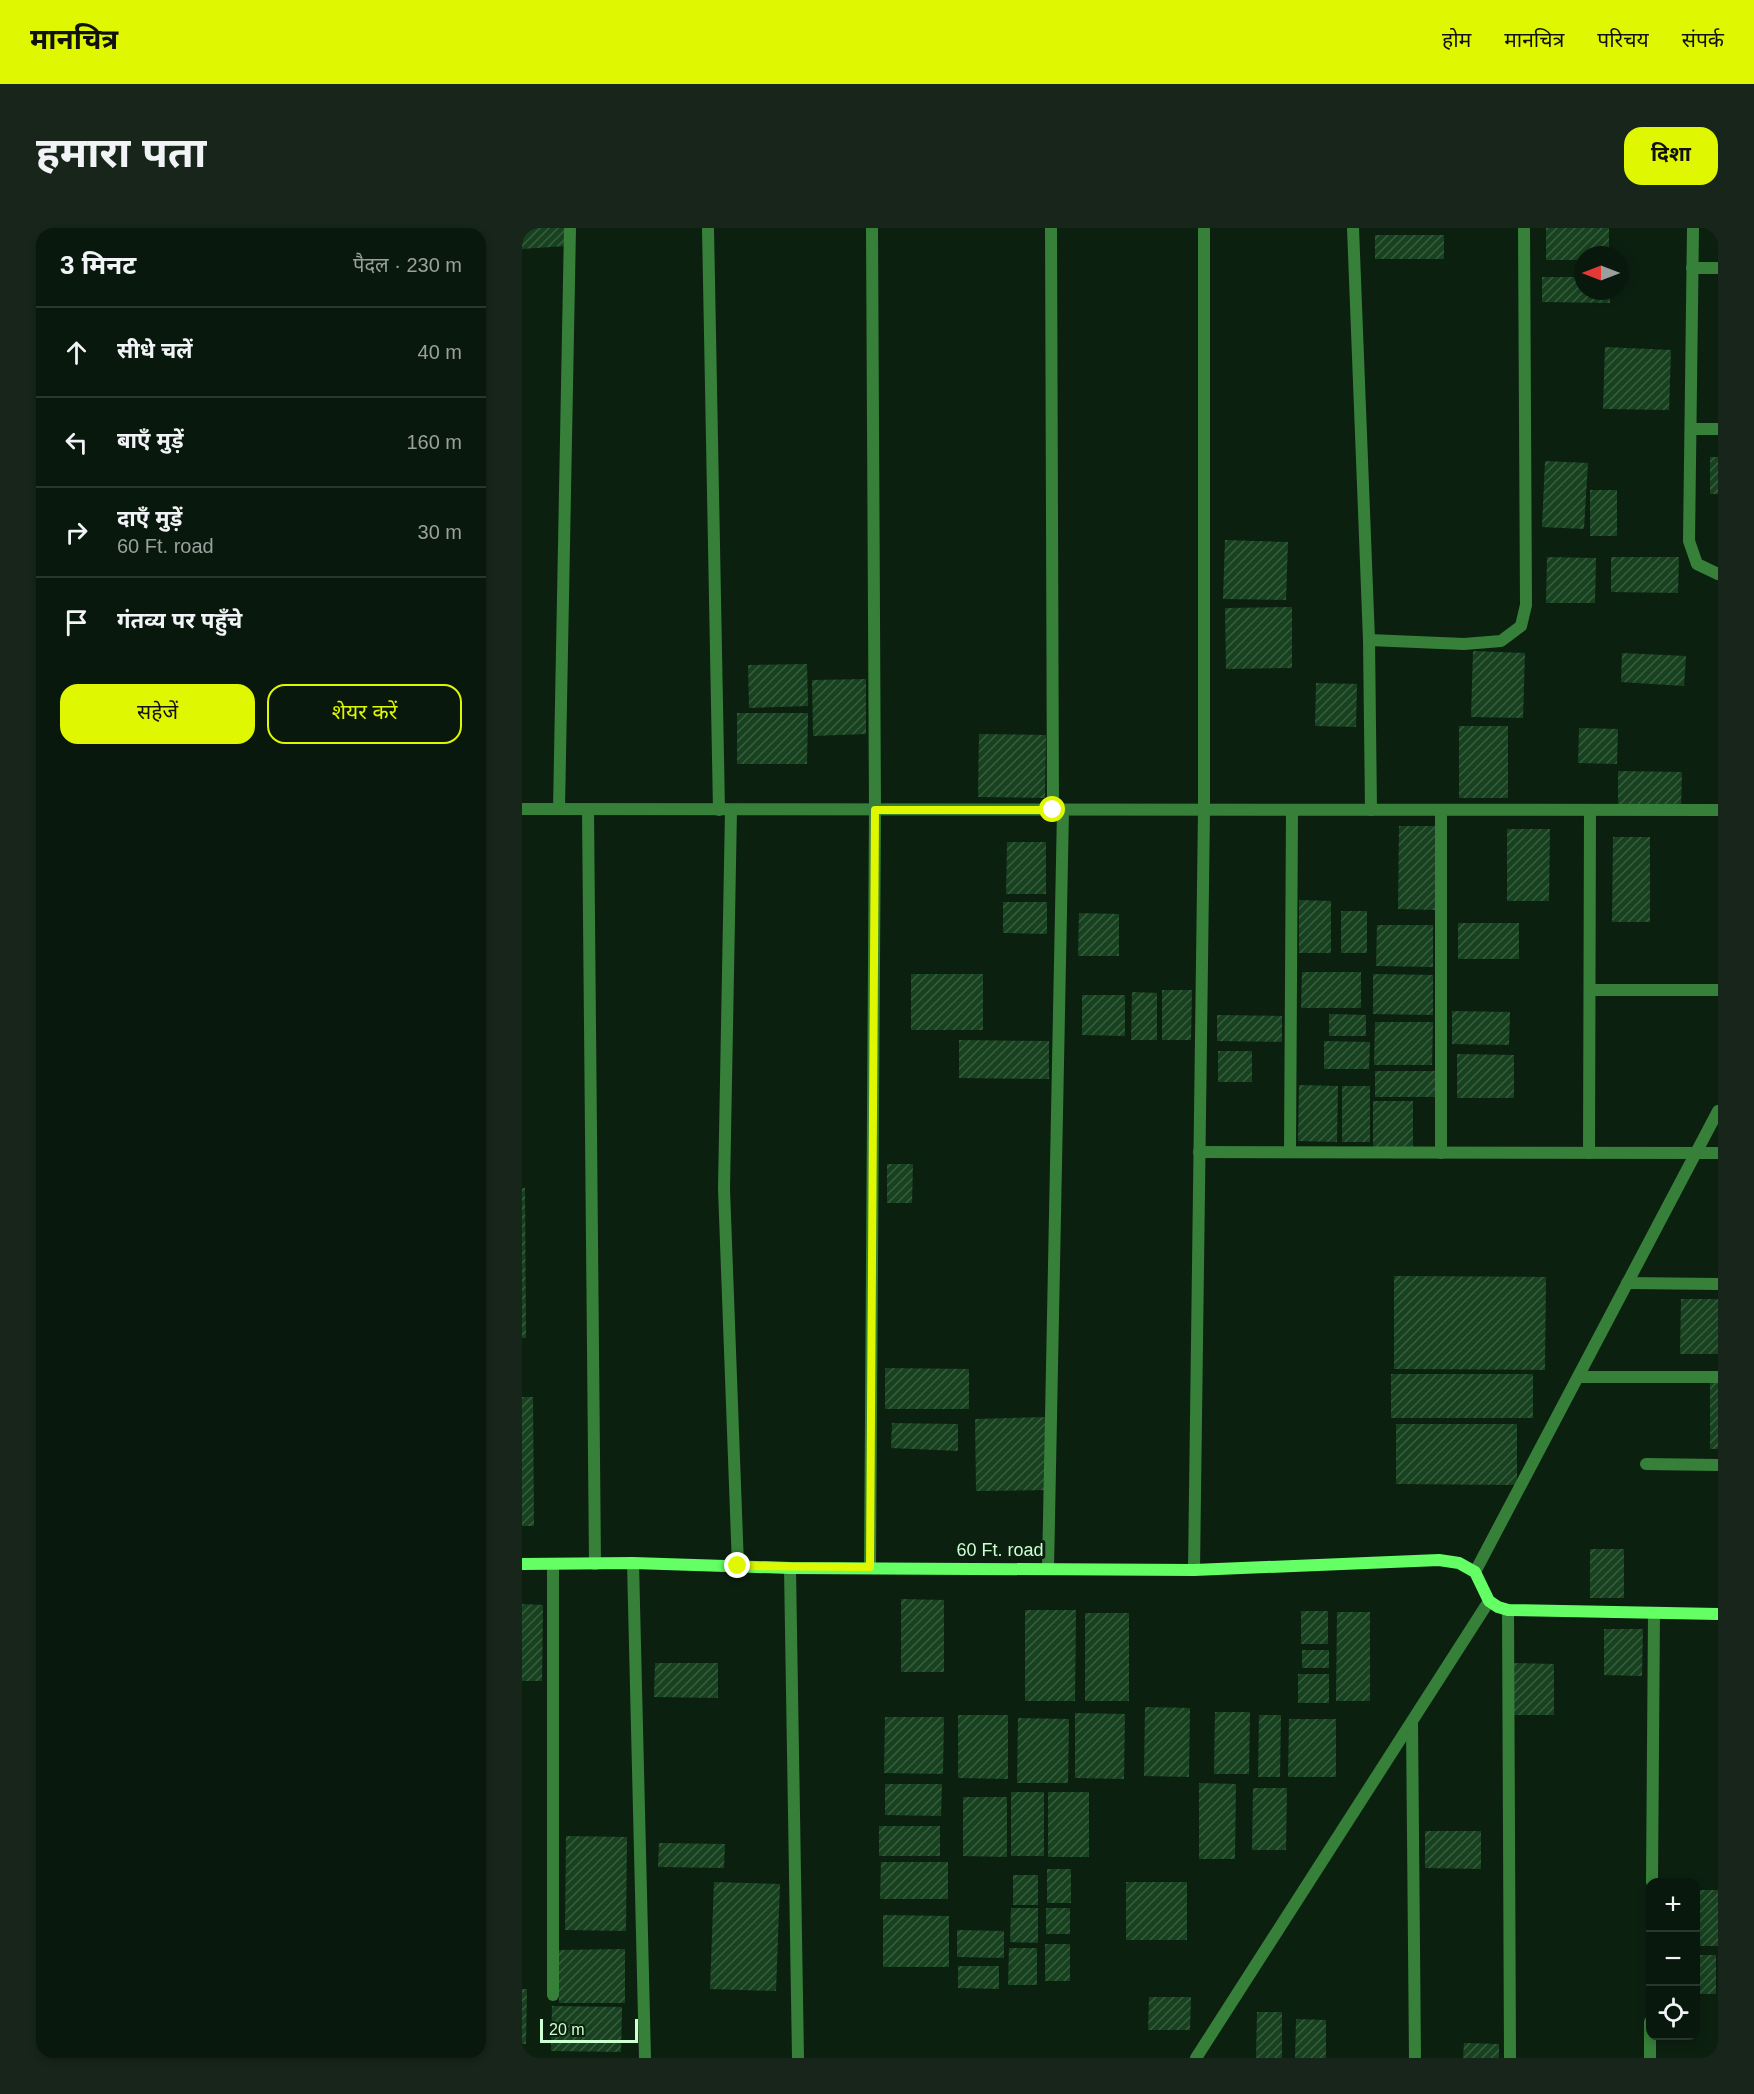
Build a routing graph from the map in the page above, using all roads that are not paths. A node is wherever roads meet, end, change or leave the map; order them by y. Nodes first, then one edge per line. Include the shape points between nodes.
1 (570, 228) edge
2 (708, 228) edge
3 (872, 228) edge
4 (1051, 228) edge
5 (1204, 228) edge
6 (1353, 228) edge
7 (1524, 228) edge
8 (1692, 228) edge
9 (1692, 268) junction
10 (1718, 268) edge
11 (1691, 429) junction
12 (1718, 429) edge
13 (1718, 574) edge
14 (1369, 640) junction
15 (522, 808) edge
16 (559, 809) junction
17 (588, 810) junction
18 (725, 810) junction
19 (875, 810) junction
20 (1058, 810) junction
21 (1204, 810) junction
22 (1292, 810) junction
23 (1371, 810) junction
24 (1441, 810) junction
25 (1590, 810) junction
26 (1718, 810) edge
27 (1590, 990) junction
28 (1718, 990) edge
29 (1718, 1111) edge
30 (1199, 1152) junction
31 (1290, 1152) junction
32 (1441, 1153) junction
33 (1589, 1153) junction
34 (1695, 1153) junction
35 (1718, 1153) edge
36 (1627, 1283) junction
37 (1718, 1284) edge
38 (1578, 1377) junction
39 (1718, 1377) edge
40 (1646, 1464) dead end
41 (1718, 1465) edge
42 (633, 1563) junction
43 (522, 1564) edge
44 (553, 1564) junction
45 (595, 1564) junction
46 (738, 1566) junction
47 (870, 1567) junction
48 (790, 1568) junction
49 (1048, 1569) junction
50 (1194, 1570) junction
51 (1475, 1572) junction
52 (1489, 1601) junction
53 (1508, 1610) junction
54 (1654, 1613) junction
55 (1718, 1614) edge
56 (1412, 1722) junction
57 (1652, 1878) edge
58 (553, 1995) dead end
59 (1650, 2040) edge
60 (645, 2058) edge
61 (798, 2058) edge
62 (1196, 2058) edge
63 (1415, 2058) edge
64 (1510, 2058) edge
65 (1650, 2058) edge

1 - 16 street
2 - 18 street
3 - 19 street
4 - 20 street
5 - 21 street
6 - 14 street
7 - 14 street via 1526,605 1521,626 1502,641 1464,644
8 - 9 street
9 - 10 street
9 - 11 street
11 - 12 street
11 - 13 street via 1689,541 1697,564
14 - 23 street
15 - 16 street
16 - 17 street
17 - 18 street
17 - 45 street
18 - 19 street
18 - 46 street via 724,1189
19 - 20 street
19 - 47 street
20 - 21 street
20 - 49 street
21 - 22 street
21 - 30 street
22 - 23 street
22 - 31 street
23 - 24 street
24 - 25 street
24 - 32 street
25 - 26 street
25 - 27 street
27 - 28 street
27 - 33 street
29 - 34 street
30 - 31 street
30 - 50 street
31 - 32 street
32 - 33 street
33 - 34 street
34 - 35 street
34 - 36 street
36 - 37 street
36 - 38 street
38 - 39 street
38 - 51 street
40 - 41 street
42 - 45 street, 60 Ft. road
42 - 46 street, 60 Ft. road
42 - 60 street
43 - 44 street, 60 Ft. road
44 - 45 street, 60 Ft. road
44 - 58 street
46 - 48 street, 60 Ft. road
47 - 48 street, 60 Ft. road
47 - 49 street, 60 Ft. road
48 - 61 street
49 - 50 street, 60 Ft. road
50 - 51 street, 60 Ft. road via 1439,1560 1459,1563
51 - 52 street
52 - 53 street
52 - 56 street
53 - 54 street
53 - 64 street
54 - 55 street
54 - 57 street
56 - 62 street
56 - 63 street
59 - 65 street

